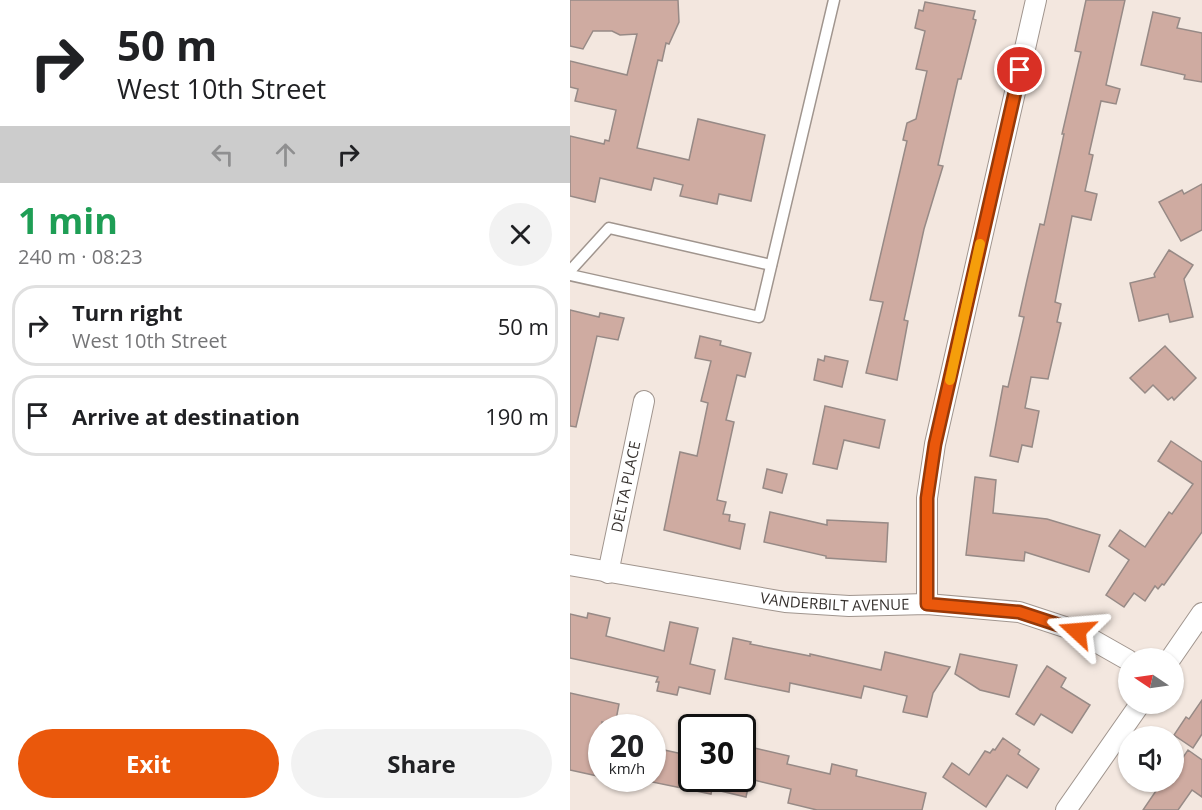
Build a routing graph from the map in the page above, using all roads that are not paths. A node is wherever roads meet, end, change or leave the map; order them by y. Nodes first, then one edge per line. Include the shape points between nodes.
1 (834, 0) edge
2 (1036, 0) edge
3 (771, 265) junction
4 (570, 273) edge
5 (644, 401) dead end
6 (570, 565) edge
7 (608, 573) junction
8 (927, 604) junction
9 (1202, 613) edge
10 (1178, 648) edge
11 (1118, 654) edge
12 (1133, 714) edge
13 (1066, 810) edge

1 - 3 lane
2 - 8 street via 935,444 927,498
3 - 4 lane via 609,228
3 - 4 lane via 759,316
5 - 7 street, DELTA PLACE
6 - 7 street, VANDERBILT AVENUE
7 - 8 street, VANDERBILT AVENUE via 785,602 849,606
8 - 11 street, VANDERBILT AVENUE via 1019,612 1077,631
9 - 10 street
12 - 13 street

